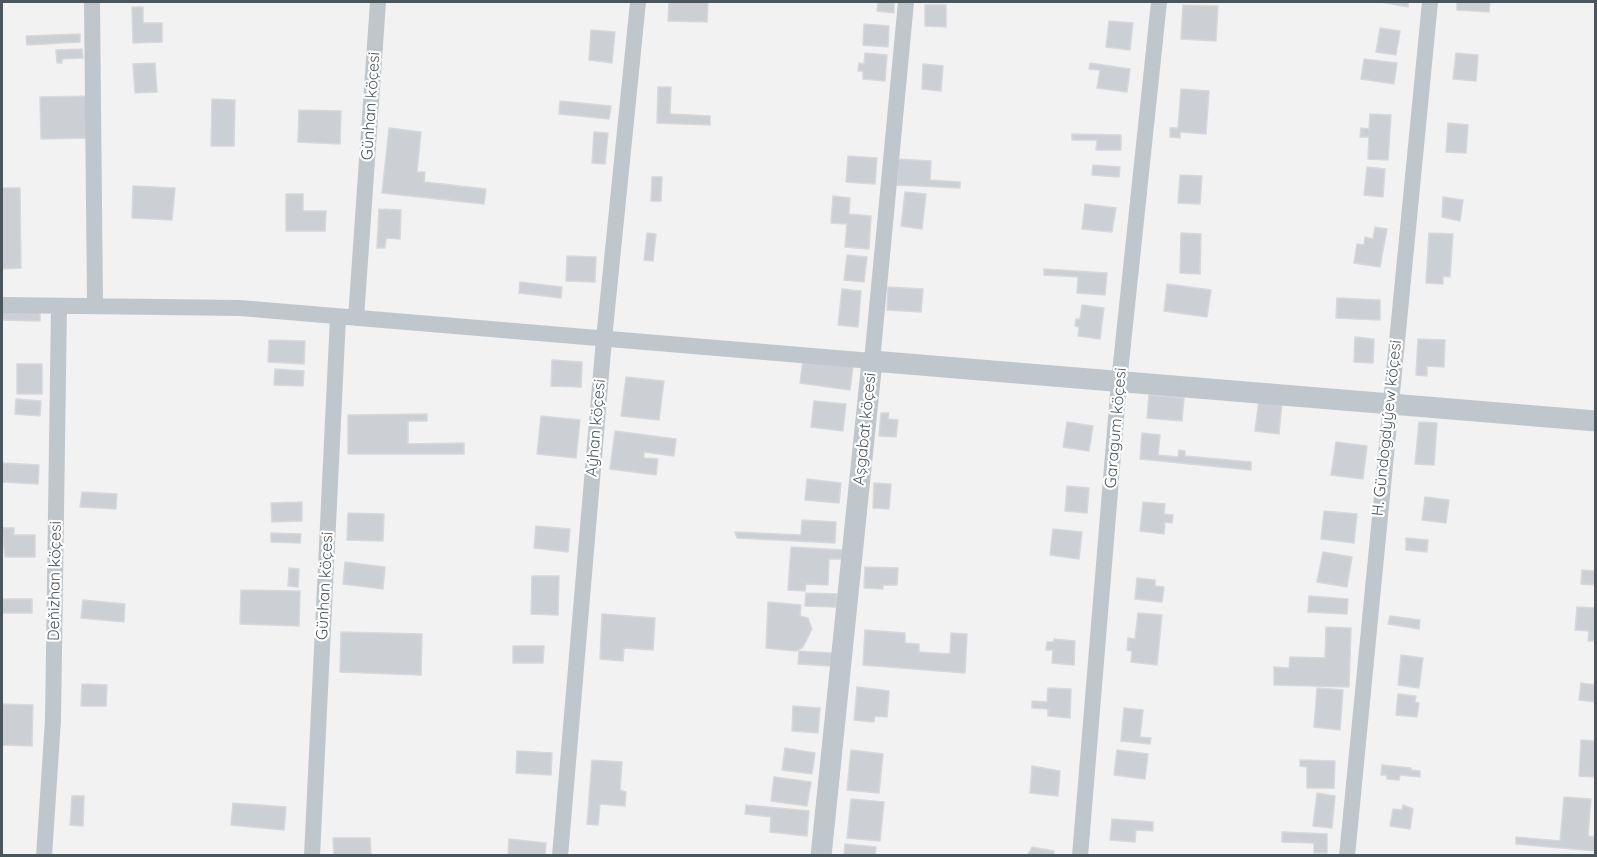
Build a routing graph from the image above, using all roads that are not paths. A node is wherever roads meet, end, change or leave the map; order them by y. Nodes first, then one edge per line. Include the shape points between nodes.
1 (92, 2) edge
2 (378, 2) edge
3 (638, 2) edge
4 (906, 2) edge
5 (1159, 2) edge
6 (1430, 2) edge
7 (95, 304) junction
8 (2, 305) edge
9 (59, 306) junction
10 (338, 316) junction
11 (356, 318) junction
12 (604, 339) junction
13 (872, 362) junction
14 (1119, 382) junction
15 (1389, 405) junction
16 (1596, 421) edge
17 (44, 855) edge
18 (312, 855) edge
19 (560, 855) edge
20 (821, 855) edge
21 (1080, 855) edge
22 (1347, 855) edge

1 - 7 street
2 - 11 street, Günhan köçesi
3 - 12 street, Aýhan köçesi
4 - 13 street, Aşgabat köçesi
5 - 14 street, Garagum köçesi
6 - 15 street, H. Gündogdyýew köçesi
7 - 9 street
7 - 10 street via 240,308
8 - 9 street
9 - 17 street, Deňizhan köçesi via 53,720
10 - 11 street
10 - 18 street, Günhan köçesi
11 - 12 street
12 - 13 street
12 - 19 street, Aýhan köçesi
13 - 14 street
13 - 20 street, Aşgabat köçesi
14 - 15 street
14 - 21 street, Garagum köçesi
15 - 16 street
15 - 22 street, H. Gündogdyýew köçesi

